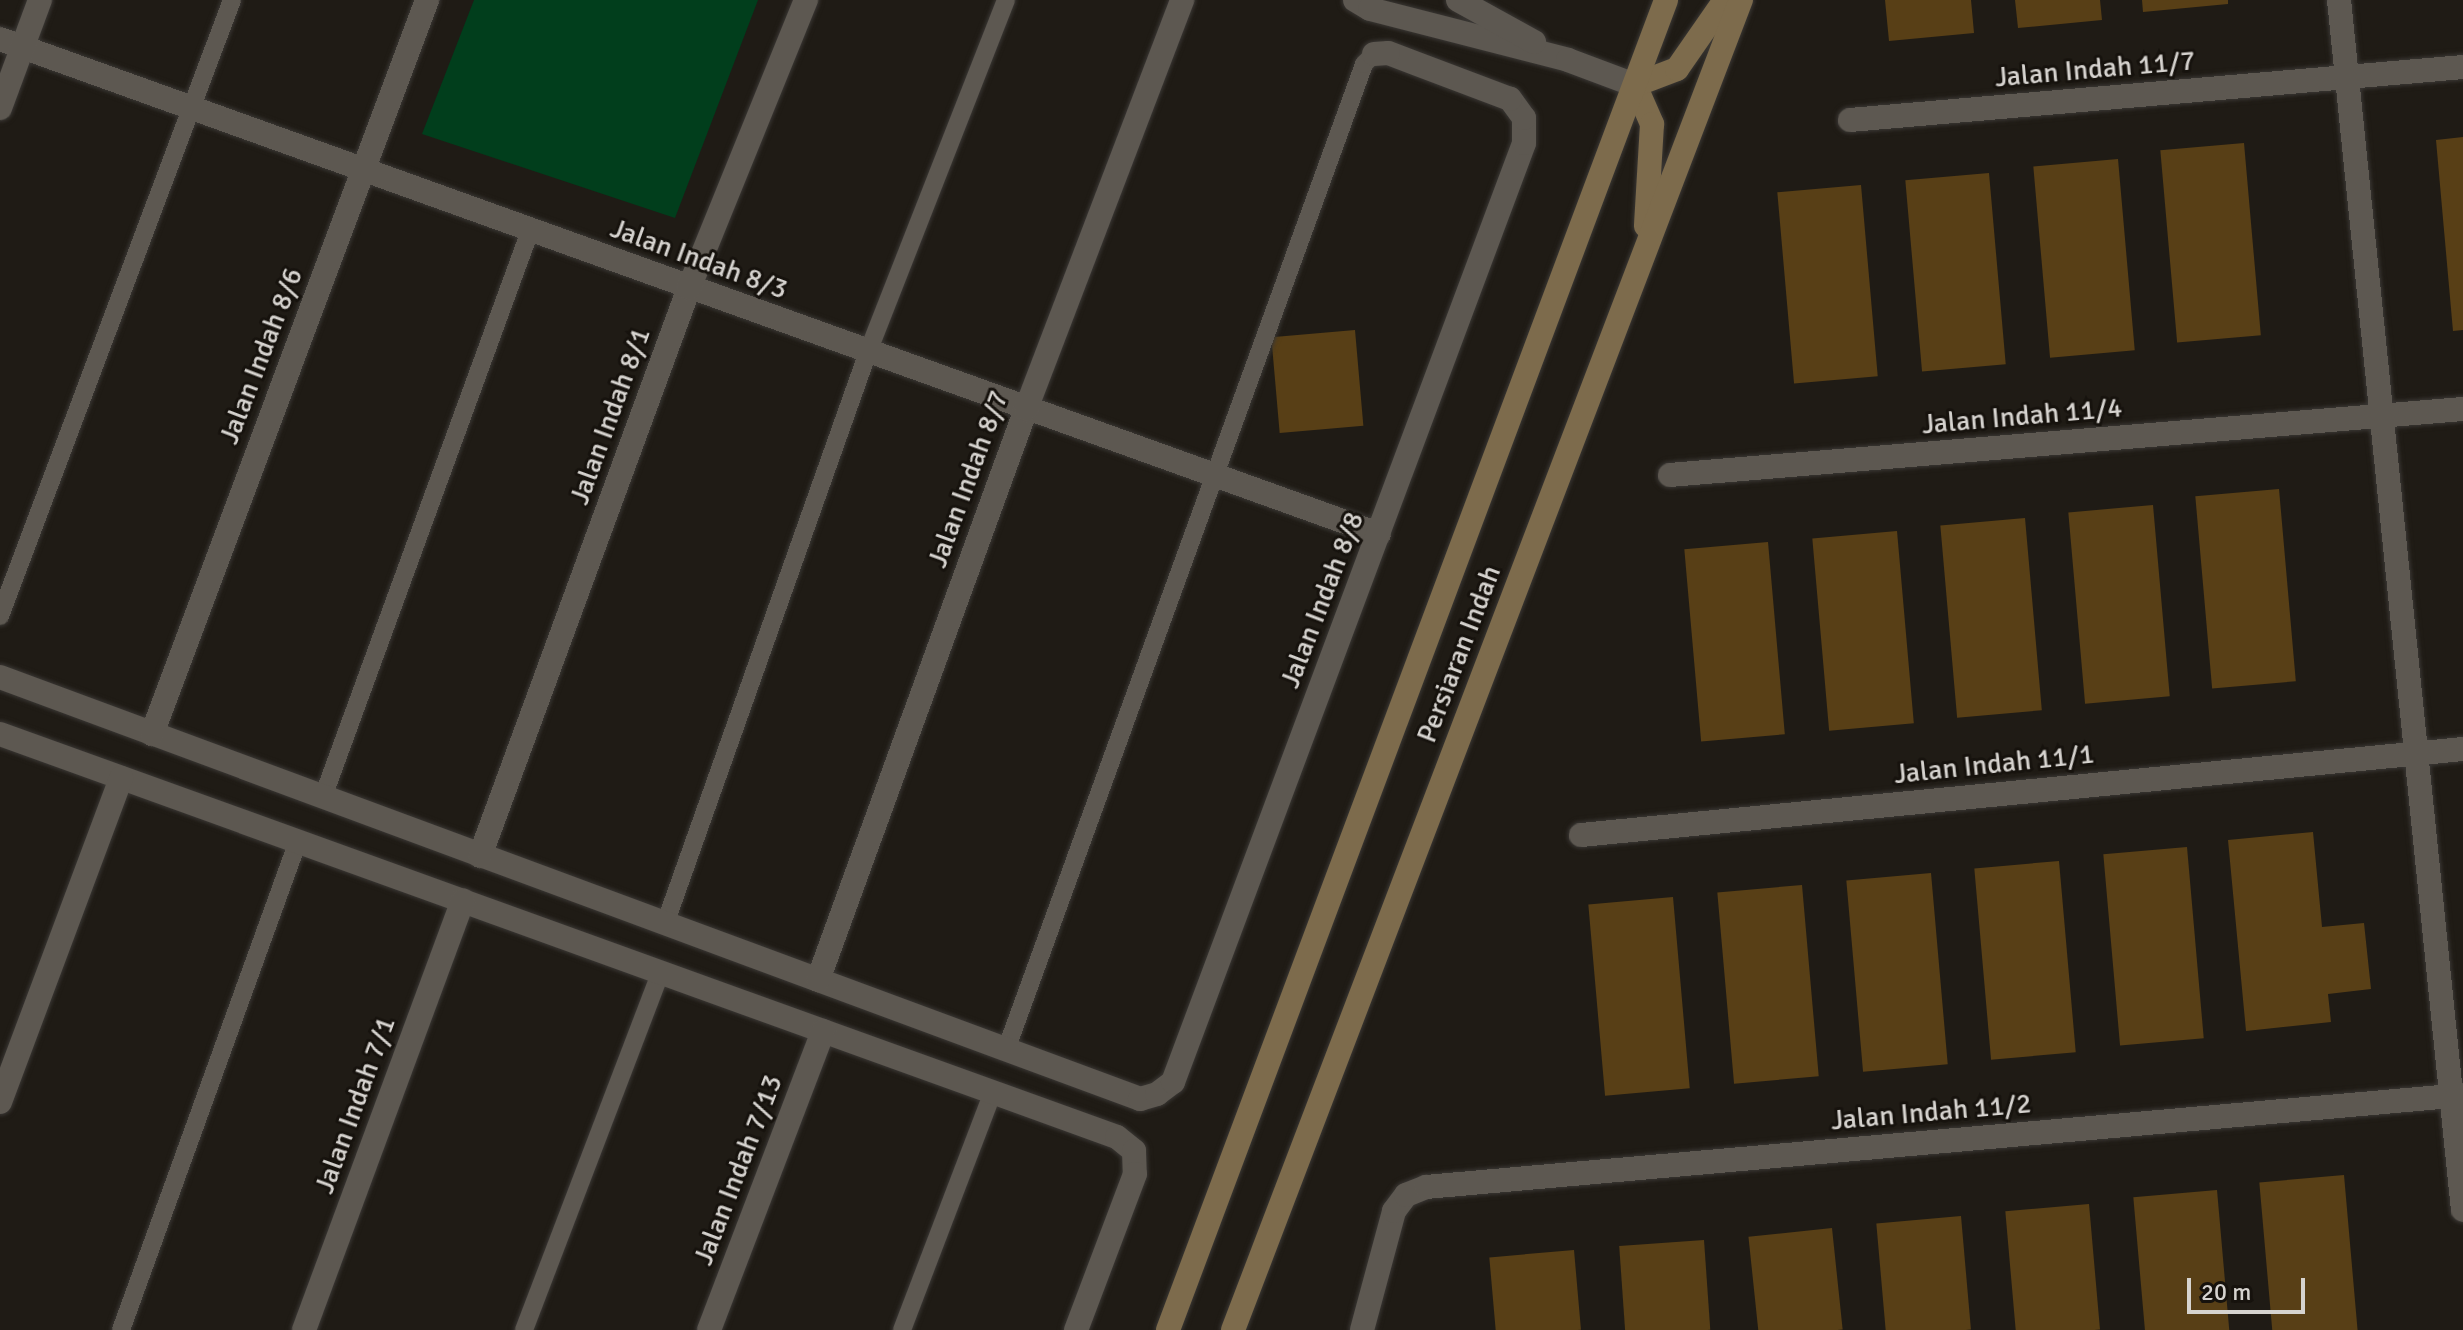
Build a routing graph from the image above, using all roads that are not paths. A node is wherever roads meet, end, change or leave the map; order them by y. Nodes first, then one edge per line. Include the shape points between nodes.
1 (40, 0) edge
2 (232, 0) edge
3 (427, 0) edge
4 (806, 0) edge
5 (1006, 0) edge
6 (1182, 0) edge
7 (1355, 0) edge
8 (1458, 0) edge
9 (1666, 0) edge
10 (1725, 0) edge
11 (1741, 0) edge
12 (2339, 0) edge
13 (11, 43) edge
14 (1374, 54) joint
15 (1568, 60) junction
16 (2463, 67) edge
17 (2345, 79) junction
18 (1635, 85) junction
19 (0, 108) edge
20 (191, 108) junction
21 (1850, 120) dead end
22 (363, 170) junction
23 (530, 231) junction
24 (1643, 258) junction
25 (689, 288) junction
26 (868, 352) junction
27 (1026, 409) junction
28 (2463, 409) edge
29 (2380, 417) junction
30 (1670, 475) dead end
31 (1212, 476) junction
32 (1379, 534) junction
33 (0, 616) edge
34 (0, 677) edge
35 (0, 734) edge
36 (152, 734) junction
37 (2463, 749) edge
38 (2413, 753) junction
39 (121, 778) junction
40 (323, 797) junction
41 (1581, 835) dead end
42 (298, 841) junction
43 (480, 856) junction
44 (463, 901) junction
45 (665, 924) junction
46 (661, 972) junction
47 (818, 980) junction
48 (823, 1031) junction
49 (1006, 1050) junction
50 (993, 1092) junction
51 (2458, 1096) edge
52 (0, 1102) edge
53 (2463, 1210) edge
54 (121, 1330) edge
55 (304, 1330) edge
56 (524, 1330) edge
57 (709, 1330) edge
58 (902, 1330) edge
59 (1076, 1330) edge
60 (1168, 1330) edge
61 (1233, 1330) edge
62 (1362, 1330) edge

1 - 13 street
2 - 20 lane
3 - 22 street, Jalan Indah 8/6
4 - 25 street, Jalan Indah 8/1
5 - 26 lane
6 - 27 street, Jalan Indah 8/7
7 - 15 street via 1370,9
8 - 15 street
9 - 18 main road, Persiaran Indah
10 - 18 main road via 1677,69
11 - 24 main road, Persiaran Indah
12 - 17 street
13 - 19 street
13 - 20 street, Jalan Indah 8/3
14 - 31 lane via 1364,64
14 - 32 street, Jalan Indah 8/8 via 1388,53 1510,99 1524,118 1524,143
15 - 18 street
16 - 17 street, Jalan Indah 11/7
17 - 21 street, Jalan Indah 11/7
17 - 29 street
18 - 24 main road via 1652,124
18 - 60 main road, Persiaran Indah
20 - 22 street, Jalan Indah 8/3
20 - 33 lane
22 - 23 street, Jalan Indah 8/3
22 - 36 street, Jalan Indah 8/6
23 - 25 street, Jalan Indah 8/3
23 - 40 lane
24 - 61 main road, Persiaran Indah
25 - 26 street, Jalan Indah 8/3
25 - 43 street, Jalan Indah 8/1
26 - 27 street, Jalan Indah 8/3
26 - 45 lane
27 - 31 street, Jalan Indah 8/3
27 - 47 street, Jalan Indah 8/7
28 - 29 street, Jalan Indah 11/4
29 - 30 street, Jalan Indah 11/4
29 - 38 street
31 - 32 street, Jalan Indah 8/3
31 - 49 lane
32 - 49 street, Jalan Indah 8/8 via 1173,1082 1140,1099
34 - 36 street
35 - 39 street
36 - 40 street
37 - 38 street, Jalan Indah 11/1
38 - 41 street, Jalan Indah 11/1
38 - 51 street
39 - 42 street
39 - 52 street
40 - 43 street
42 - 44 street
42 - 54 lane
43 - 45 street
44 - 46 street
44 - 55 street, Jalan Indah 7/1
45 - 47 street
46 - 48 street
46 - 56 lane
47 - 49 street
48 - 50 street
48 - 57 street, Jalan Indah 7/13
50 - 58 lane
50 - 59 street via 1117,1137 1134,1151 1135,1174
51 - 53 street
51 - 62 street, Jalan Indah 11/2 via 1426,1187 1406,1195 1394,1211

